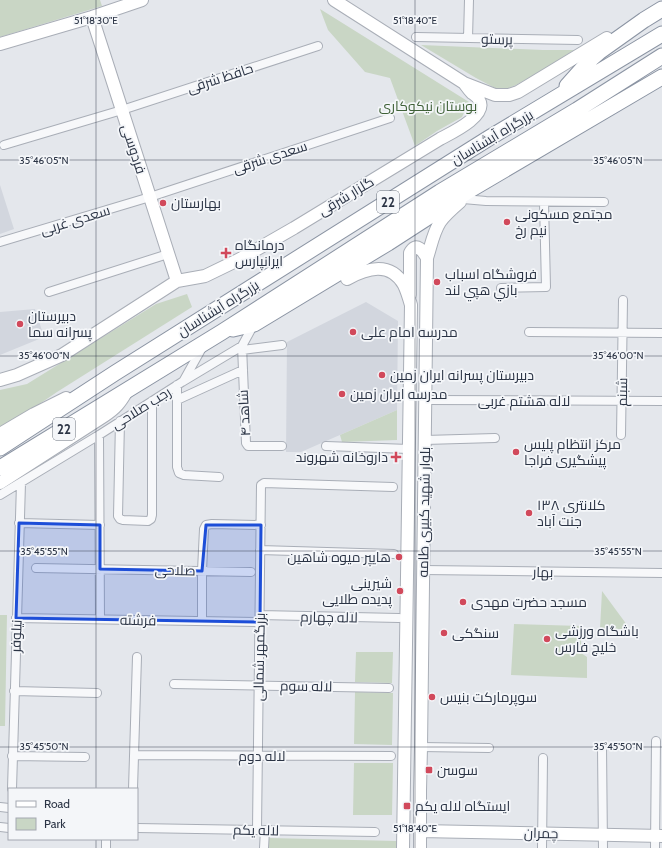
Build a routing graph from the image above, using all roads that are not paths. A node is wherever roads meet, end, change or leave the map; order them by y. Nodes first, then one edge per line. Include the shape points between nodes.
1 (142, 0) edge
2 (334, 0) edge
3 (468, 0) edge
4 (662, 9) edge
5 (92, 17) junction
6 (644, 20) junction
7 (662, 34) edge
8 (416, 37) dead end
9 (468, 38) junction
10 (578, 40) dead end
11 (0, 44) edge
12 (318, 46) dead end
13 (662, 56) edge
14 (662, 77) edge
15 (464, 83) junction
16 (556, 98) junction
17 (122, 110) junction
18 (390, 118) dead end
19 (4, 145) dead end
20 (467, 195) junction
21 (150, 197) junction
22 (544, 202) junction
23 (604, 202) dead end
24 (0, 242) edge
25 (168, 254) junction
26 (427, 258) junction
27 (347, 279) joint
28 (176, 281) junction
29 (502, 288) dead end
30 (50, 292) dead end
31 (623, 300) dead end
32 (264, 305) junction
33 (411, 305) junction
34 (254, 324) junction
35 (222, 332) junction
36 (530, 332) dead end
37 (622, 333) junction
38 (662, 333) edge
39 (205, 342) junction
40 (282, 345) dead end
41 (242, 348) junction
42 (243, 370) junction
43 (115, 373) junction
44 (0, 380) edge
45 (179, 384) junction
46 (128, 390) junction
47 (177, 400) junction
48 (426, 400) junction
49 (152, 401) junction
50 (622, 401) junction
51 (662, 401) edge
52 (120, 421) junction
53 (0, 434) edge
54 (99, 435) junction
55 (621, 435) dead end
56 (495, 438) dead end
57 (425, 440) junction
58 (282, 446) dead end
59 (326, 446) dead end
60 (0, 448) edge
61 (409, 449) junction
62 (0, 468) edge
63 (219, 477) dead end
64 (0, 483) edge
65 (21, 483) junction
66 (393, 487) dead end
67 (0, 495) edge
68 (19, 523) junction
69 (100, 525) junction
70 (261, 525) junction
71 (260, 550) junction
72 (394, 554) dead end
73 (36, 568) dead end
74 (100, 569) junction
75 (423, 570) junction
76 (202, 571) junction
77 (251, 572) dead end
78 (662, 573) edge
79 (16, 618) junction
80 (398, 618) dead end
81 (100, 619) junction
82 (260, 619) junction
83 (202, 621) junction
84 (137, 657) dead end
85 (174, 684) dead end
86 (259, 685) junction
87 (389, 688) dead end
88 (14, 691) junction
89 (97, 692) dead end
90 (656, 740) dead end
91 (421, 747) junction
92 (602, 747) dead end
93 (489, 748) dead end
94 (134, 755) junction
95 (12, 756) junction
96 (258, 756) junction
97 (391, 756) dead end
98 (85, 757) dead end
99 (542, 758) dead end
100 (12, 788) edge
101 (134, 788) edge
102 (420, 790) junction
103 (404, 791) junction
104 (138, 828) edge
105 (261, 830) junction
106 (420, 831) junction
107 (376, 832) dead end
108 (542, 834) junction
109 (604, 835) junction
110 (659, 836) edge
111 (264, 848) edge
112 (403, 848) edge
113 (420, 848) edge
114 (542, 848) edge
115 (603, 848) edge
116 (655, 848) edge

1 - 5 street
2 - 15 street
3 - 9 street
4 - 6 highway
5 - 11 street
5 - 17 street, فردوسی
6 - 15 street via 518,92 495,95
6 - 16 highway via 592,58
7 - 16 highway, بزرگراه آبشناسان / 22
8 - 9 street, پرستو
9 - 10 street, پرستو
12 - 17 street, حافظ شرقی
13 - 32 highway, بزرگراه آبشناسان / 22 via 440,192
14 - 20 highway
15 - 28 street, گلزار شرقی via 478,97 481,105 476,115 464,125 240,259 204,276
16 - 43 highway, بزرگراه آبشناسان / 22
17 - 19 street, حافظ شرقی
17 - 21 street, فردوسی
18 - 21 street, سعدی شرقی
20 - 22 street via 486,201
20 - 26 street, بلوار شهید کبیری طامه via 440,222
20 - 34 highway
21 - 24 street, سعدی غربی
21 - 25 street, فردوسی
22 - 23 street
22 - 29 street via 546,287
25 - 28 street, فردوسی
25 - 30 street
26 - 33 street via 420,248 411,250
26 - 48 street, بلوار شهید کبیری طامه
27 - 33 street, بلوار شهید کبیری طامه via 370,269 392,272 403,284
27 - 34 highway via 282,318
28 - 44 street, گلزار شرقی via 62,355 18,375
31 - 37 street, شبنم
32 - 34 street
32 - 35 highway, بزرگراه آبشناسان / 22
33 - 61 street, بلوار شهید کبیری طامه
34 - 35 highway
34 - 41 street
35 - 39 highway, بزرگراه آبشناسان / 22
36 - 37 street
37 - 38 street
37 - 50 street, شبنم
39 - 45 street
39 - 46 highway, بزرگراه آبشناسان / 22
40 - 41 street
41 - 42 street, شاهد ۴
41 - 45 street, رجب صلاحی
42 - 47 street
42 - 58 street, شاهد ۴ via 246,443 248,446
43 - 53 street
43 - 60 highway, بزرگراه آبشناسان / 22
45 - 47 street
45 - 49 street, رجب صلاحی
46 - 62 highway, بزرگراه آبشناسان / 22
46 - 64 street via 110,412
47 - 63 street via 179,473
48 - 50 street, لاله هشتم غربی
48 - 57 street, بلوار شهید کبیری طامه
49 - 52 street, رجب صلاحی
49 - 52 street via 151,519 148,521 120,520 118,516
50 - 51 street, لاله هشتم غربی
50 - 55 street, شبنم
52 - 54 street, رجب صلاحی
54 - 65 street, رجب صلاحی
54 - 69 street
56 - 57 street
57 - 75 street, بلوار شهید کبیری طامه
59 - 61 street
61 - 103 street, بلوار شهید کبیری طامه
65 - 67 street, رجب صلاحی
65 - 68 street, نیلوفر
66 - 70 street, بزرگمهر شمالی via 264,483 261,485
68 - 69 street
68 - 79 street, نیلوفر
69 - 74 street
70 - 71 street, بزرگمهر شمالی
70 - 76 street via 206,525
71 - 72 street
71 - 82 street, بزرگمهر شمالی
73 - 74 street, صلاحی
74 - 76 street, صلاحی
74 - 81 street
75 - 78 street, بهار
75 - 91 street, بلوار شهید کبیری طامه
76 - 77 street, صلاحی
76 - 83 street
79 - 81 street, فرشته
79 - 88 street, نیلوفر
80 - 82 street, لاله چهارم
81 - 83 street, فرشته
82 - 83 street, فرشته
82 - 86 street, بزرگمهر شمالی
84 - 94 street
85 - 86 street, لاله سوم
86 - 87 street, لاله سوم
86 - 96 street, بزرگمهر شمالی
88 - 89 street
88 - 95 street, نیلوفر
90 - 110 street
91 - 93 street
91 - 102 street, بلوار شهید کبیری طامه
92 - 109 street
94 - 96 street, لاله دوم
94 - 101 street
95 - 98 street
95 - 100 street, نیلوفر
96 - 97 street, لاله دوم
96 - 105 street, بزرگمهر شمالی
99 - 108 street
102 - 103 street via 412,796
102 - 106 street, بلوار شهید کبیری طامه
103 - 112 street, بلوار شهید کبیری طامه
104 - 105 street, لاله یکم
105 - 107 street, لاله یکم
105 - 111 street, بزرگمهر شمالی
106 - 108 street, چمران
106 - 113 street, بلوار شهید کبیری طامه
108 - 109 street, چمران
108 - 114 street
109 - 110 street, چمران
109 - 115 street
110 - 116 street

